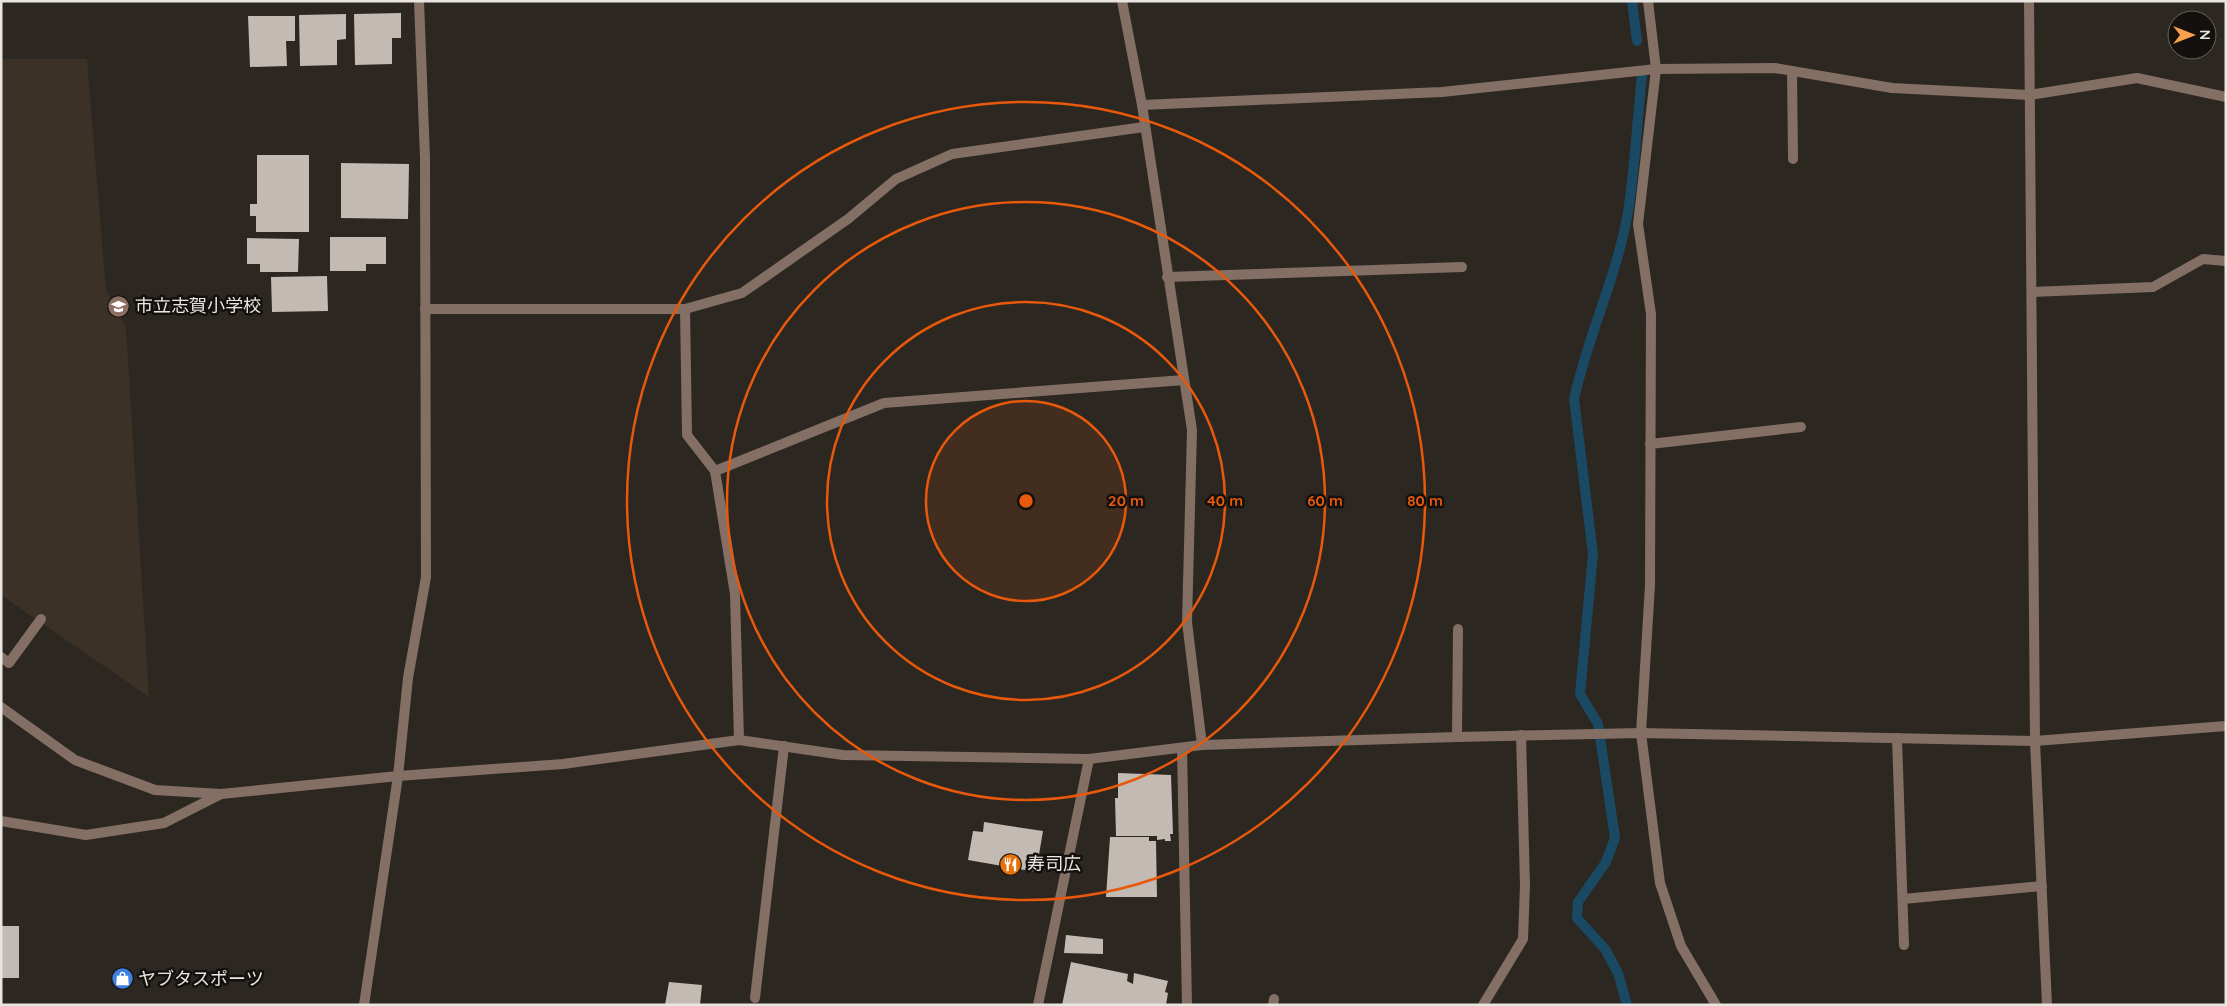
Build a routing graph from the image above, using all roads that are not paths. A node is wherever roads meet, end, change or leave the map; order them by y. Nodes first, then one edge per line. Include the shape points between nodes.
1 (419, 1) edge
2 (1122, 1) edge
3 (1648, 1) edge
4 (2029, 1) edge
5 (1656, 69) junction
6 (1792, 71) junction
7 (2030, 95) junction
8 (2226, 97) edge
9 (1142, 105) junction
10 (1144, 127) junction
11 (1793, 159) dead end
12 (2226, 261) edge
13 (1462, 267) dead end
14 (1167, 277) junction
15 (2032, 292) junction
16 (426, 308) junction
17 (685, 308) junction
18 (1184, 380) junction
19 (1802, 427) dead end
20 (1650, 444) junction
21 (715, 471) junction
22 (42, 619) dead end
23 (1458, 629) dead end
24 (1, 657) edge
25 (1, 707) edge
26 (2226, 726) edge
27 (1641, 733) junction
28 (1522, 735) junction
29 (1457, 737) junction
30 (1897, 738) junction
31 (739, 740) junction
32 (2036, 741) junction
33 (1202, 745) junction
34 (784, 746) junction
35 (1182, 748) junction
36 (1089, 759) junction
37 (398, 776) junction
38 (221, 794) junction
39 (1, 821) edge
40 (2042, 886) junction
41 (1903, 899) junction
42 (1904, 945) dead end
43 (755, 998) dead end
44 (364, 1005) edge
45 (1038, 1005) edge
46 (1187, 1005) edge
47 (1483, 1005) edge
48 (1716, 1005) edge
49 (2047, 1005) edge

1 - 16 street via 426,158
2 - 9 street
3 - 5 street
4 - 7 street
5 - 6 street via 1775,68
5 - 9 street via 1442,92
5 - 20 street via 1638,224 1651,314
6 - 7 street via 1892,88
6 - 11 street
7 - 8 street via 2137,78
7 - 15 street
9 - 10 street
10 - 14 street
10 - 17 street via 952,154 896,179 848,219 742,293
12 - 15 street via 2203,259 2153,287
13 - 14 street
14 - 18 street
15 - 32 street
16 - 17 street
16 - 37 street via 426,577 408,678
17 - 21 street via 687,435
18 - 21 street via 884,403
18 - 33 street via 1192,430 1187,622
19 - 20 street
20 - 27 street via 1650,585
21 - 31 street via 735,594
22 - 24 street via 9,663
23 - 29 street
25 - 38 street via 75,760 155,790
26 - 32 street
27 - 28 street
27 - 30 street
27 - 48 street via 1660,883 1681,946
28 - 29 street
28 - 47 street via 1523,939
29 - 33 street
30 - 32 street
30 - 41 street
31 - 34 street
31 - 37 street via 563,764
32 - 40 street
33 - 35 street
34 - 36 street via 843,754
34 - 43 street
35 - 36 street
35 - 46 street
36 - 45 street
37 - 38 street
37 - 44 street
38 - 39 street via 164,823 86,835
40 - 41 street
40 - 49 street
41 - 42 street

